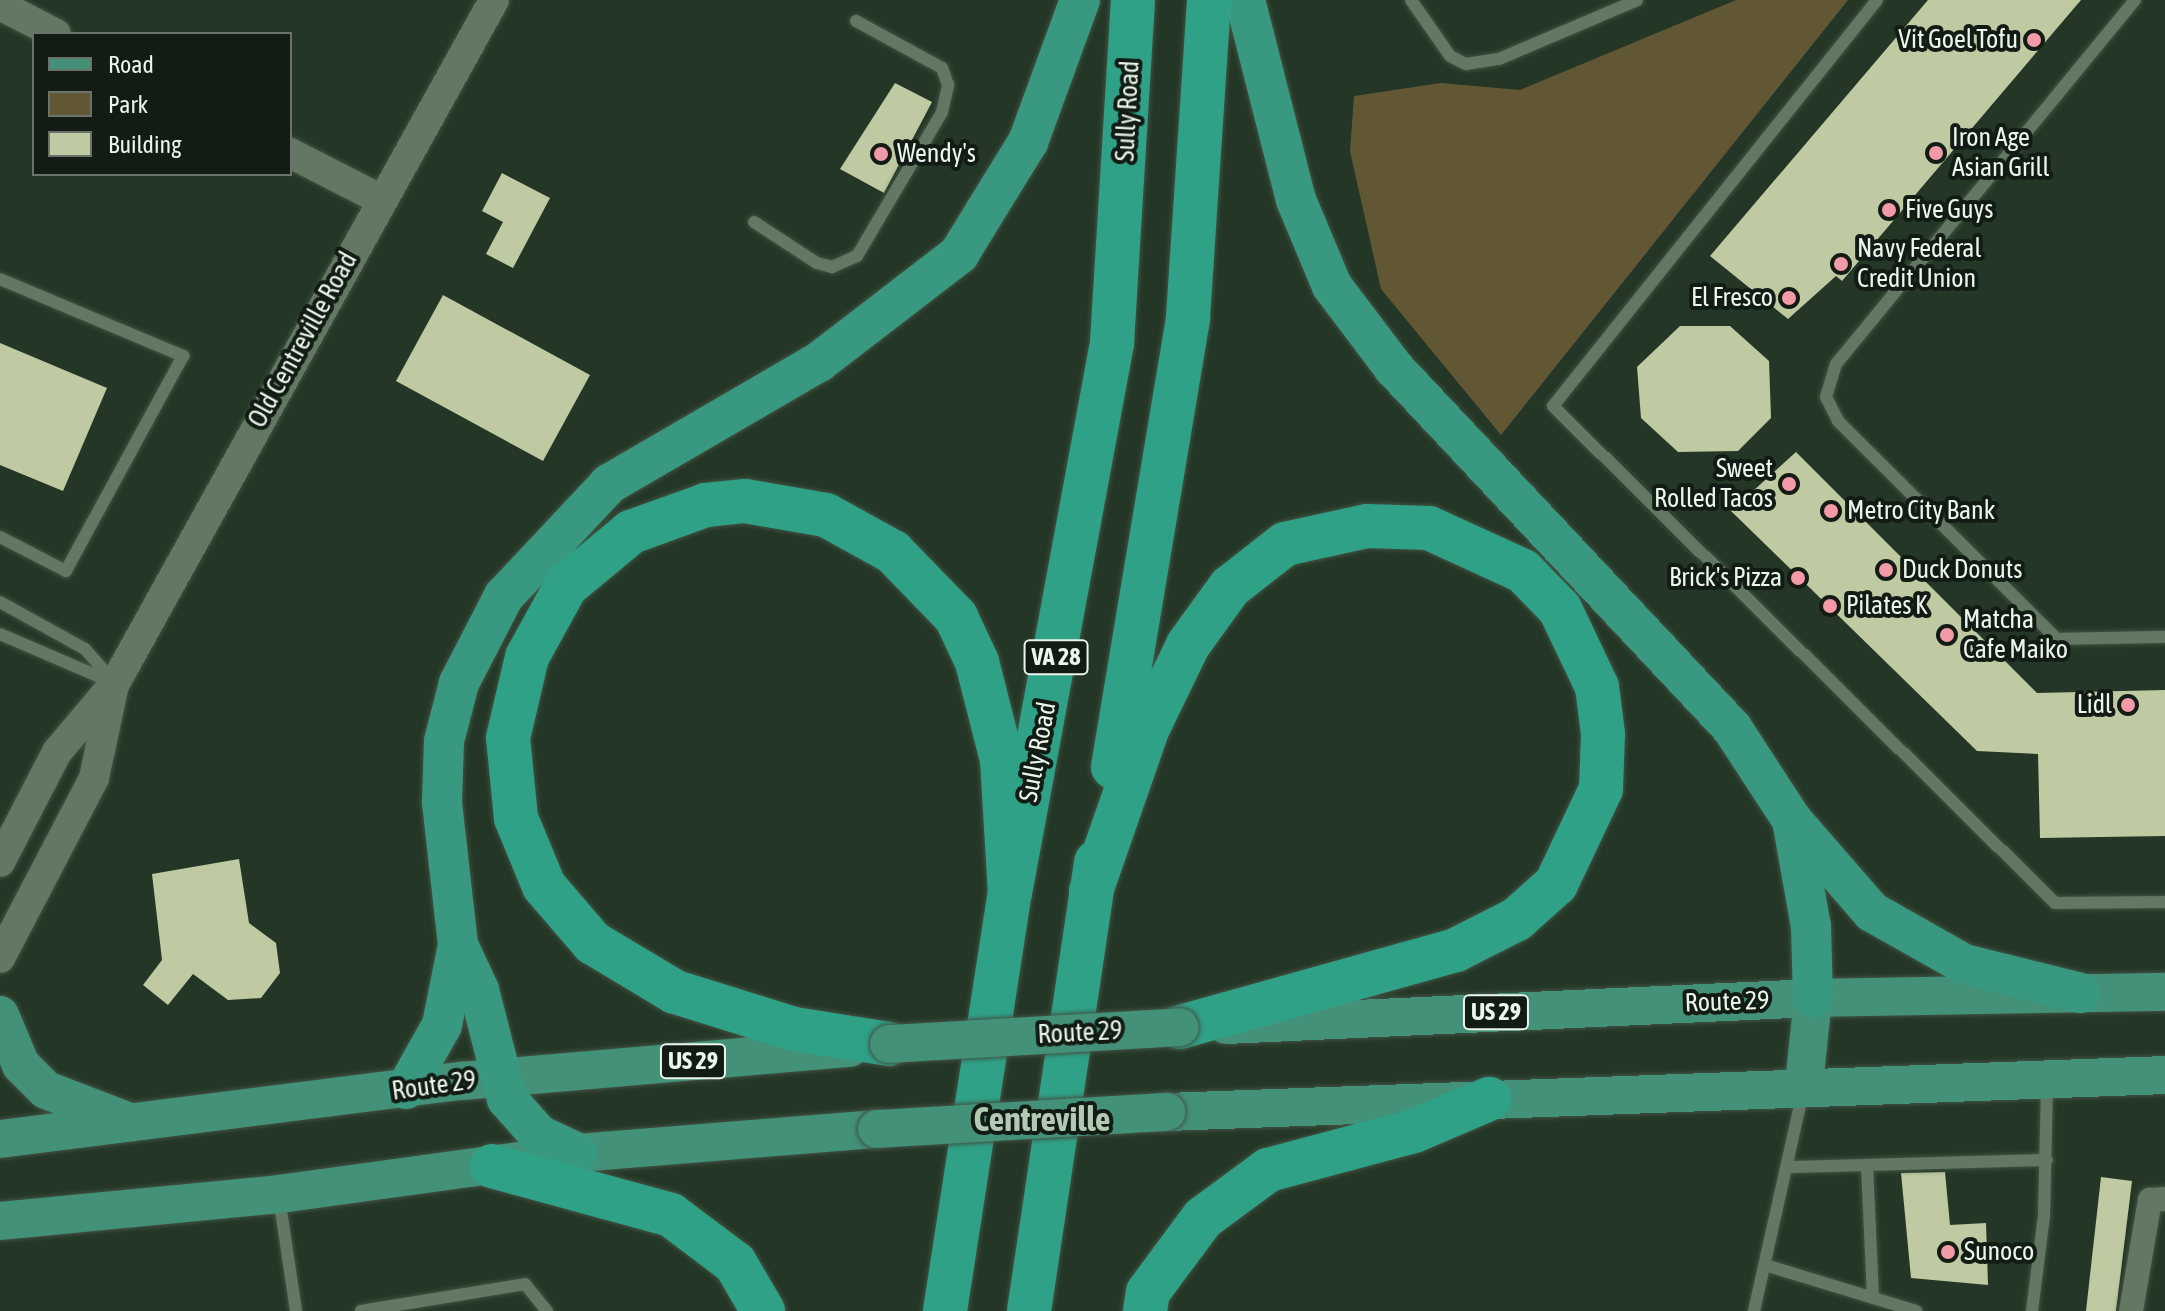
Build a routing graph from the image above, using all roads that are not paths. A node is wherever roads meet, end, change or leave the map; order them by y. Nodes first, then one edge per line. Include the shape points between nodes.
1 (494, 0) edge
2 (1080, 0) edge
3 (1133, 0) edge
4 (1209, 0) edge
5 (1245, 0) edge
6 (1411, 0) edge
7 (1637, 0) edge
8 (1877, 0) edge
9 (2135, 0) edge
10 (0, 5) edge
11 (856, 21) dead end
12 (52, 32) edge
13 (292, 154) edge
14 (380, 199) junction
15 (754, 222) dead end
16 (0, 279) edge
17 (0, 537) edge
18 (0, 602) edge
19 (0, 634) edge
20 (2165, 637) edge
21 (115, 683) junction
22 (1792, 820) junction
23 (0, 862) edge
24 (1091, 891) junction
25 (1010, 893) junction
26 (2165, 902) edge
27 (458, 945) junction
28 (0, 958) edge
29 (2165, 992) edge
30 (2080, 993) junction
31 (1813, 998) junction
32 (0, 1015) edge
33 (1180, 1027) junction
34 (889, 1044) junction
35 (2165, 1075) edge
36 (496, 1078) junction
37 (2047, 1078) junction
38 (1804, 1084) junction
39 (406, 1089) junction
40 (1489, 1099) junction
41 (141, 1126) junction
42 (0, 1139) edge
43 (578, 1153) junction
44 (2047, 1160) junction
45 (1867, 1165) junction
46 (492, 1166) junction
47 (1790, 1167) junction
48 (279, 1194) junction
49 (2165, 1199) edge
50 (0, 1221) edge
51 (1765, 1265) junction
52 (1873, 1298) junction
53 (296, 1311) edge
54 (361, 1311) edge
55 (547, 1311) edge
56 (763, 1311) edge
57 (945, 1311) edge
58 (1029, 1311) edge
59 (1145, 1311) edge
60 (1754, 1311) edge
61 (1916, 1311) edge
62 (2032, 1311) edge
63 (2131, 1311) edge

1 - 14 street, Old Centreville Road
2 - 27 highway via 1028,142 959,254 819,362 609,484 504,596 459,683 441,767
3 - 25 highway, Sully Road / VA 28 via 1112,343
4 - 24 highway, VA 28 via 1188,317
5 - 22 highway via 1273,127 1332,286 1471,457 1732,728
6 - 7 lane via 1450,56 1466,64 1499,59
8 - 26 lane via 1553,406 2055,903
9 - 20 lane via 1836,364 1826,397 1838,421 2057,639
10 - 12 street
11 - 15 lane via 942,68 948,85 942,112 857,256 832,267 817,263
13 - 14 street
14 - 21 street, Old Centreville Road
16 - 17 lane via 183,356 66,571
18 - 21 lane via 85,649
19 - 21 lane
21 - 23 street, Old Centreville Road via 57,752
21 - 28 street, Old Centreville Road via 94,778
22 - 30 highway via 1872,912 1901,933 1964,964
22 - 31 highway via 1811,927
24 - 33 highway via 1147,730 1188,645 1230,587 1285,544 1367,526 1429,528 1523,571 1560,609 1597,687 1603,734 1601,789 1556,884 1517,919 1456,950
24 - 58 highway, VA 28
25 - 34 highway via 1002,760 977,662 956,617 893,552 826,515 732,502 670,513 631,532 566,586 527,657 508,738 516,818 550,895 593,943 675,992 794,1029
25 - 57 highway, Sully Road / VA 28
27 - 36 highway via 479,990
27 - 39 highway via 442,1025
29 - 30 main road, Route 29 / US 29
30 - 31 main road, Route 29 / US 29
31 - 33 main road, Route 29 / US 29
31 - 38 main road
32 - 41 main road via 21,1065 46,1090
33 - 34 main road, Route 29 / US 29, bridge
34 - 36 main road, Route 29 / US 29
35 - 37 main road
36 - 39 main road, Route 29 / US 29
36 - 43 highway via 539,1135
37 - 38 main road
37 - 44 lane
38 - 40 main road
38 - 47 lane
39 - 41 main road, Route 29 / US 29
40 - 43 main road, bridge via 877,1129
40 - 59 highway via 1414,1131 1268,1170 1203,1218 1148,1292
41 - 42 main road, Route 29 / US 29
43 - 46 main road
44 - 45 lane
44 - 62 lane
45 - 47 lane
45 - 52 lane
46 - 48 main road
46 - 56 highway via 671,1215 735,1263
47 - 51 lane
48 - 50 main road
48 - 53 lane
49 - 63 street via 2150,1200
51 - 52 lane
51 - 60 lane
52 - 61 lane
54 - 55 lane via 525,1284

